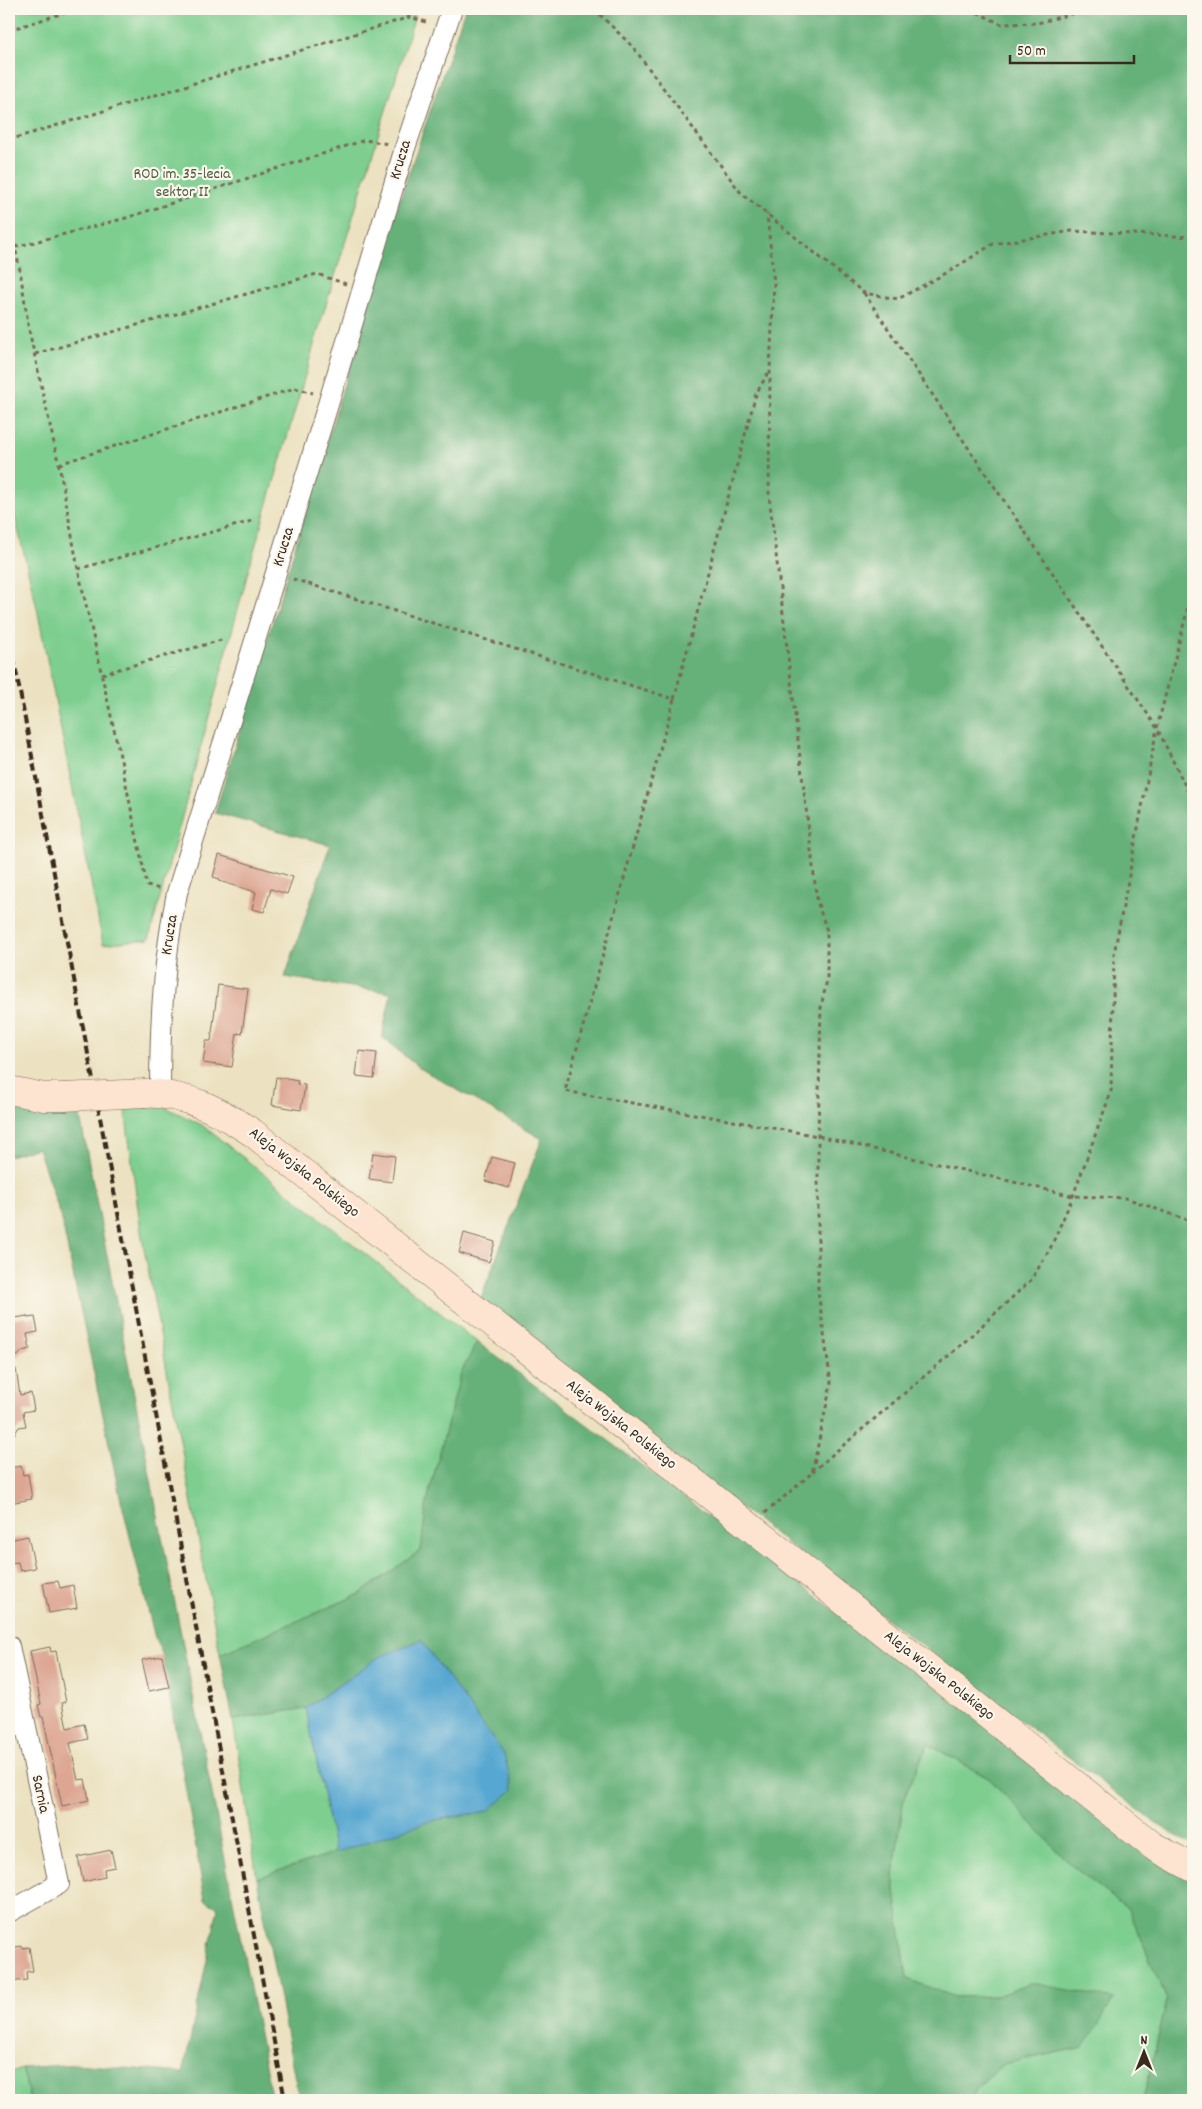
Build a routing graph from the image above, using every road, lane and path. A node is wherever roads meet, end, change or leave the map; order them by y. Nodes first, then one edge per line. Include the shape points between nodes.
1 (77, 9) edge
2 (452, 9) edge
3 (594, 9) edge
4 (970, 9) edge
5 (1089, 9) edge
6 (444, 29) junction
7 (9, 30) edge
8 (9, 140) edge
9 (404, 148) junction
10 (766, 214) junction
11 (9, 220) edge
12 (1193, 237) edge
13 (15, 247) junction
14 (362, 289) junction
15 (864, 293) junction
16 (35, 354) junction
17 (770, 369) junction
18 (330, 398) junction
19 (59, 464) junction
20 (252, 521) dead end
21 (78, 569) junction
22 (293, 579) dead end
23 (1193, 588) edge
24 (225, 639) dead end
25 (102, 674) junction
26 (674, 699) junction
27 (1157, 728) junction
28 (1193, 802) edge
29 (177, 893) junction
30 (9, 1090) edge
31 (152, 1094) junction
32 (818, 1136) junction
33 (1073, 1196) junction
34 (1193, 1222) edge
35 (812, 1473) junction
36 (750, 1526) junction
37 (9, 1646) edge
38 (1193, 1868) edge
39 (9, 1912) edge

1 - 7 path
2 - 6 street, Krucza
3 - 10 path via 633,47 741,193
4 - 5 path via 1001,24 1011,24 1038,23
6 - 8 path via 410,16
6 - 9 street, Krucza
9 - 13 path via 365,140 126,218
9 - 14 street, Krucza
10 - 15 path
10 - 17 path via 774,283
11 - 13 path
12 - 15 path via 1072,231 1028,238 993,244 950,272 898,299
13 - 16 path
14 - 16 path via 316,274
14 - 18 street, Krucza
15 - 27 path
16 - 19 path
17 - 26 path via 756,394
17 - 32 path via 769,495 817,901 827,931 827,980 821,1007
18 - 19 path via 295,388
18 - 29 street, Krucza
19 - 21 path
20 - 21 path
21 - 25 path
22 - 26 path
23 - 27 path
24 - 25 path
25 - 29 path via 147,886
26 - 32 path via 565,1091
27 - 28 path
27 - 33 path via 1114,954 1111,1092
29 - 31 street, Krucza via 168,936
30 - 31 street, Aleja Wojska Polskiego, bridge via 44,1097
31 - 36 street, Aleja Wojska Polskiego via 192,1100 221,1112 253,1133
32 - 33 path
32 - 35 path via 818,1291 831,1384
33 - 34 path via 1126,1198
33 - 35 path via 1050,1249 1031,1280
35 - 36 path
36 - 38 street, Aleja Wojska Polskiego via 1153,1846
37 - 39 street, Sarnia via 59,1884

